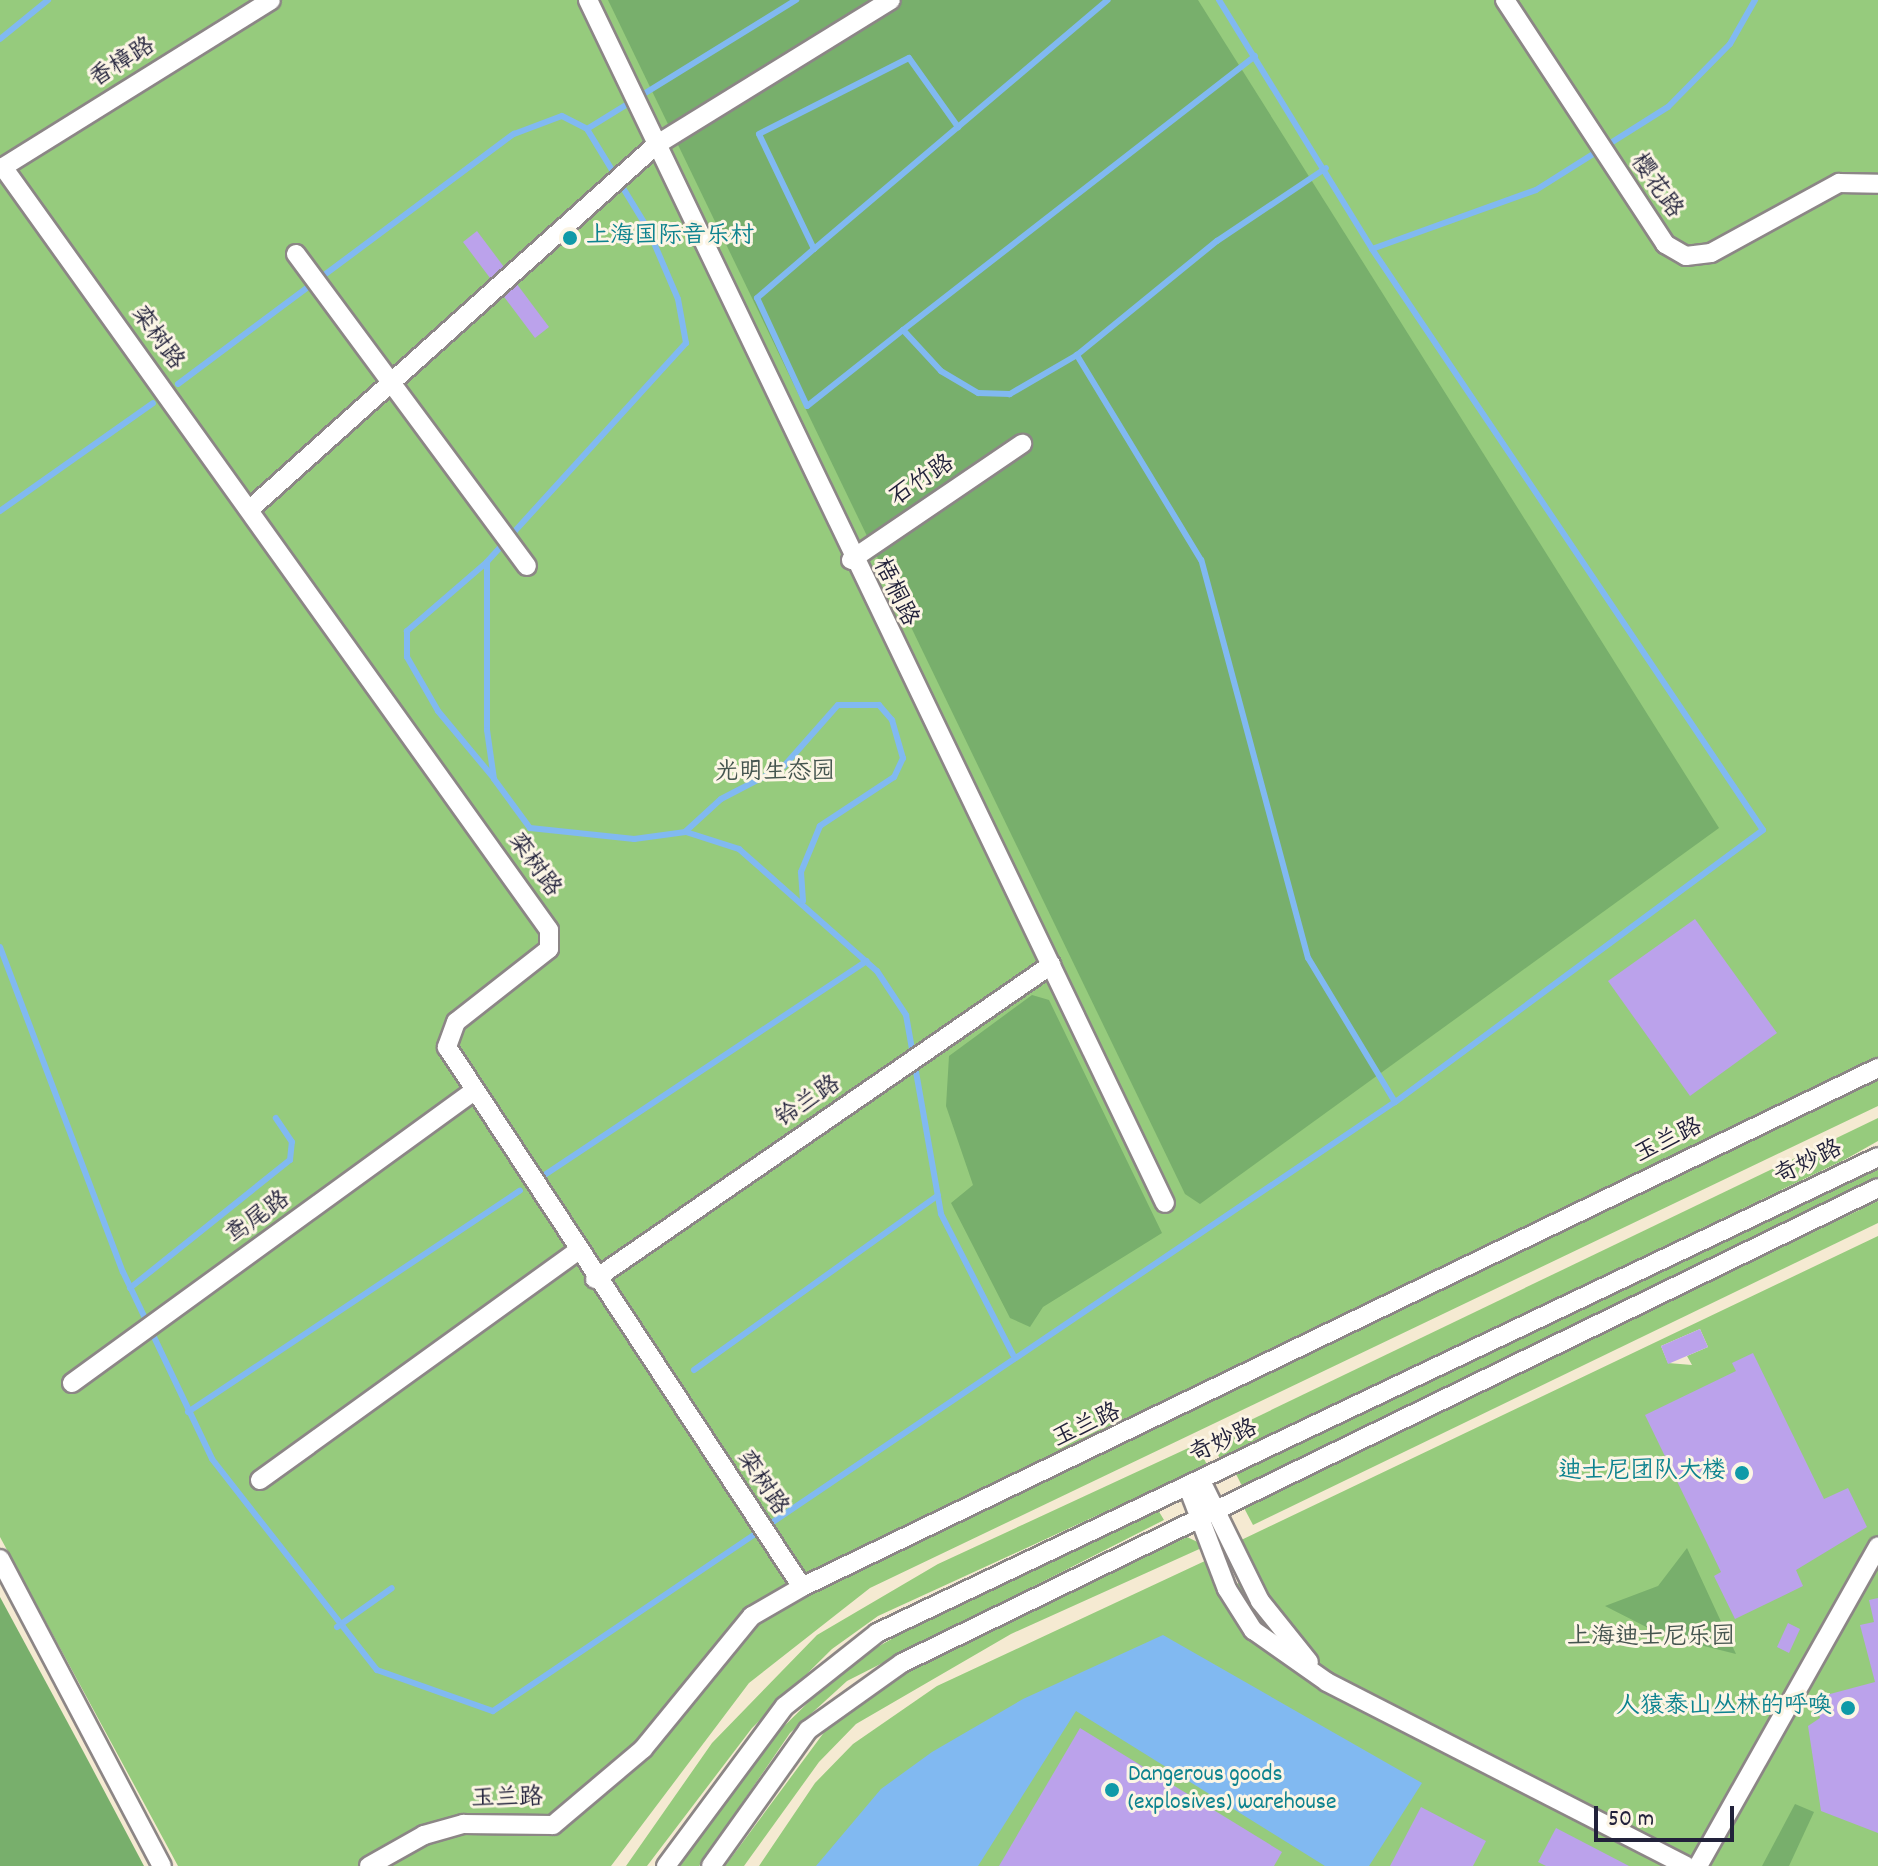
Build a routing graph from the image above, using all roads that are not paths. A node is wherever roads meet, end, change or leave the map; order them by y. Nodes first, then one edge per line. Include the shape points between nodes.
1 (271, 0) edge
2 (588, 0) edge
3 (891, 0) edge
4 (1505, 0) edge
5 (656, 145) junction
6 (2, 168) edge
7 (1878, 184) edge
8 (296, 254) dead end
9 (391, 383) junction
10 (1022, 444) dead end
11 (249, 510) junction
12 (851, 560) junction
13 (527, 566) dead end
14 (1051, 965) junction
15 (1878, 1068) edge
16 (474, 1091) junction
17 (1878, 1157) edge
18 (1878, 1188) edge
19 (1165, 1203) dead end
20 (577, 1251) junction
21 (595, 1279) junction
22 (72, 1383) dead end
23 (260, 1480) dead end
24 (1194, 1484) junction
25 (1208, 1513) junction
26 (1878, 1546) edge
27 (0, 1559) edge
28 (802, 1587) junction
29 (162, 1866) edge
30 (369, 1866) edge
31 (666, 1866) edge
32 (711, 1866) edge
33 (1686, 1866) edge
34 (1698, 1866) edge

1 - 6 street, 香樟路
2 - 5 street, 梧桐路
3 - 5 street
4 - 7 street, 樱花路 via 1665,244 1686,256 1711,253 1839,183
5 - 9 street
5 - 12 street, 梧桐路
6 - 11 street, 栾树路
8 - 9 street
9 - 11 street
9 - 13 street
10 - 12 street, 石竹路
11 - 16 street, 栾树路 via 554,939 540,959 446,1035
12 - 14 street, 梧桐路
14 - 19 street, 梧桐路
14 - 21 street, 铃兰路
15 - 28 street, 玉兰路
16 - 20 street, 栾树路
16 - 22 street, 鸢尾路
17 - 24 street, 奇妙路
18 - 25 street
20 - 21 street, 栾树路
20 - 23 street
21 - 28 street, 栾树路
24 - 25 street
24 - 31 street, 奇妙路 via 850,1649 751,1744
25 - 32 street via 855,1693 808,1730 768,1777
25 - 33 street via 1238,1612 1327,1682
26 - 34 street
27 - 29 street
28 - 30 street, 玉兰路 via 752,1616 643,1749 553,1825 463,1824 424,1835

